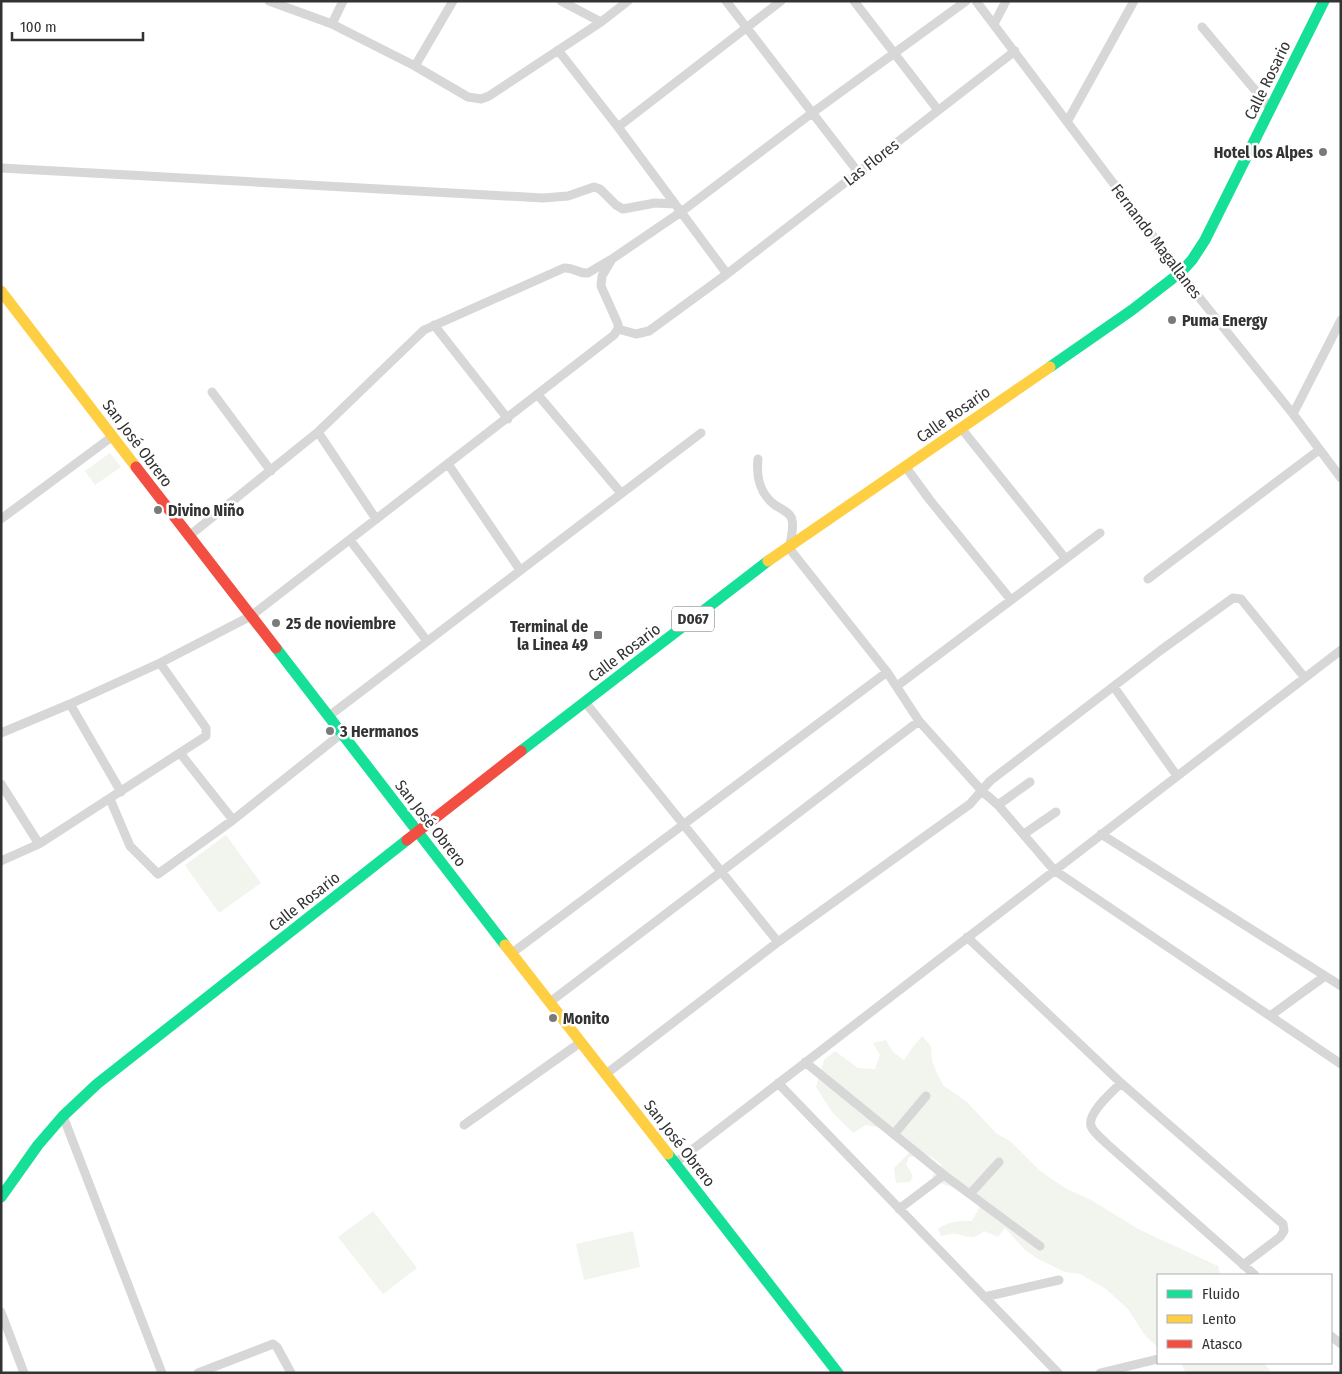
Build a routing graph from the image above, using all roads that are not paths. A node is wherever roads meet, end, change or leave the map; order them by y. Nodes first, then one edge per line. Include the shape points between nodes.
1 (269, 1) edge
2 (343, 1) edge
3 (453, 1) edge
4 (561, 1) edge
5 (628, 1) edge
6 (726, 1) edge
7 (782, 1) edge
8 (854, 1) edge
9 (966, 1) edge
10 (976, 1) edge
11 (1006, 1) edge
12 (1134, 1) edge
13 (1324, 1) edge
14 (601, 22) junction
15 (332, 24) junction
16 (994, 24) junction
17 (1202, 27) dead end
18 (746, 28) junction
19 (558, 50) junction
20 (1015, 51) junction
21 (894, 53) junction
22 (415, 66) junction
23 (1271, 109) junction
24 (938, 110) junction
25 (812, 113) junction
26 (1067, 122) junction
27 (618, 127) junction
28 (1, 168) edge
29 (858, 172) junction
30 (675, 204) junction
31 (681, 212) junction
32 (612, 259) junction
33 (1181, 272) junction
34 (727, 274) junction
35 (1, 291) edge
36 (1341, 320) edge
37 (434, 325) junction
38 (618, 329) junction
39 (212, 392) dead end
40 (538, 395) junction
41 (1293, 414) junction
42 (508, 419) junction
43 (961, 428) junction
44 (318, 432) junction
45 (701, 432) dead end
46 (113, 436) junction
47 (1320, 450) junction
48 (758, 459) dead end
49 (448, 464) junction
50 (905, 466) junction
51 (272, 471) junction
52 (1341, 478) edge
53 (621, 493) junction
54 (1, 519) edge
55 (376, 520) junction
56 (1100, 533) dead end
57 (189, 536) junction
58 (350, 540) junction
59 (789, 548) junction
60 (1065, 558) junction
61 (520, 570) junction
62 (1148, 578) dead end
63 (1011, 600) junction
64 (251, 616) junction
65 (426, 641) junction
66 (1341, 650) edge
67 (160, 663) junction
68 (887, 672) junction
69 (1304, 678) junction
70 (897, 686) junction
71 (1114, 687) junction
72 (585, 702) junction
73 (70, 704) junction
74 (329, 716) junction
75 (918, 721) junction
76 (1, 732) edge
77 (341, 734) junction
78 (180, 753) junction
79 (1177, 776) junction
80 (1030, 782) dead end
81 (1, 784) edge
82 (982, 791) junction
83 (121, 792) junction
84 (110, 799) junction
85 (998, 804) junction
86 (1056, 812) dead end
87 (232, 820) junction
88 (683, 825) junction
89 (418, 832) junction
90 (1024, 834) junction
91 (1101, 834) junction
92 (39, 844) junction
93 (1, 861) edge
94 (1054, 870) junction
95 (721, 871) junction
96 (968, 937) junction
97 (778, 942) junction
98 (512, 953) junction
99 (1325, 976) junction
100 (1341, 986) edge
101 (550, 1002) junction
102 (1270, 1016) junction
103 (581, 1042) junction
104 (805, 1062) junction
105 (1341, 1064) edge
106 (606, 1074) junction
107 (778, 1083) junction
108 (1121, 1084) junction
109 (926, 1096) dead end
110 (63, 1116) junction
111 (464, 1125) dead end
112 (894, 1134) junction
113 (999, 1162) dead end
114 (675, 1163) junction
115 (944, 1175) junction
116 (970, 1194) junction
117 (1, 1198) edge
118 (899, 1209) junction
119 (1040, 1246) dead end
120 (1243, 1265) junction
121 (1254, 1274) edge
122 (1059, 1280) dead end
123 (984, 1297) junction
124 (1, 1312) edge
125 (1157, 1359) edge
126 (24, 1373) edge
127 (162, 1373) edge
128 (198, 1373) edge
129 (291, 1373) edge
130 (838, 1373) edge
131 (1058, 1373) edge
132 (1100, 1373) edge

1 - 15 street
2 - 15 street
3 - 22 street
4 - 14 street
5 - 14 street
6 - 18 street
7 - 18 street
8 - 21 street
9 - 21 street
10 - 16 street, Fernando Magallanes
11 - 16 street
12 - 26 street
13 - 23 main road, Calle Rosario / D067
14 - 19 street
15 - 22 street
16 - 20 street, Fernando Magallanes
17 - 23 street
18 - 25 street
18 - 27 street
19 - 22 street via 481,99 468,97
19 - 27 street
20 - 24 street, Las Flores
20 - 26 street, Fernando Magallanes
21 - 24 street
21 - 25 street
23 - 33 main road, Calle Rosario / D067 via 1205,240
24 - 29 street, Las Flores
25 - 29 street
25 - 31 street
26 - 33 street, Fernando Magallanes
27 - 30 street
28 - 30 street via 543,198 568,196 594,188 600,189 624,209 655,203
29 - 34 street, Las Flores
30 - 31 street
31 - 32 street
31 - 34 street
32 - 37 street via 584,274 564,268
32 - 38 street via 602,276 601,286
33 - 41 street, Fernando Magallanes
33 - 43 main road, Calle Rosario / D067
34 - 38 street, Las Flores via 649,332 636,334
35 - 46 main road, San José Obrero
36 - 41 street
37 - 42 street
37 - 44 street via 424,330
38 - 40 street
39 - 51 street
40 - 42 street
40 - 53 street
41 - 47 street, Fernando Magallanes
42 - 49 street
43 - 50 main road, Calle Rosario / D067
43 - 60 street
44 - 51 street
44 - 55 street
45 - 53 street
46 - 54 street
46 - 57 main road, San José Obrero
47 - 52 street, Fernando Magallanes
47 - 62 street
48 - 59 street via 760,484 768,500 789,514 792,520
49 - 55 street
49 - 61 street
50 - 59 main road, Calle Rosario / D067
50 - 63 street
51 - 57 street
53 - 61 street
55 - 58 street
56 - 60 street
57 - 64 main road, San José Obrero
58 - 64 street
58 - 65 street
59 - 68 street
59 - 72 main road, Calle Rosario / D067
60 - 63 street
61 - 65 street
63 - 70 street
64 - 67 street
64 - 74 main road, San José Obrero
65 - 74 street
66 - 69 street
67 - 73 street
67 - 78 street via 206,728 203,739
68 - 70 street
68 - 88 street
69 - 71 street via 1241,598 1236,597
69 - 79 street
70 - 75 street
71 - 79 street
71 - 82 street via 990,781
72 - 88 street
72 - 89 main road, Calle Rosario / D067
73 - 76 street
73 - 83 street
74 - 77 main road, San José Obrero
75 - 82 street
75 - 95 street
77 - 87 street
77 - 89 main road, San José Obrero
78 - 83 street
78 - 87 street
79 - 91 street
80 - 85 street
81 - 92 street
82 - 85 street
82 - 97 street via 970,804
83 - 84 street
84 - 87 street via 130,846 158,874
84 - 92 street
85 - 90 street
86 - 90 street
88 - 95 street
88 - 98 street
89 - 98 main road, San José Obrero
89 - 110 main road, Calle Rosario / D067 via 193,1007
90 - 94 street
91 - 94 street
91 - 99 street
92 - 93 street
94 - 96 street
94 - 102 street
95 - 97 street
95 - 101 street
96 - 104 street
96 - 108 street
97 - 106 street
98 - 101 main road, San José Obrero
99 - 100 street
99 - 102 street
101 - 103 main road, San José Obrero
102 - 105 street
103 - 106 main road, San José Obrero
103 - 111 street
104 - 107 street
104 - 112 street
106 - 114 main road, San José Obrero
107 - 114 street
107 - 118 street
108 - 120 street via 1094,1112 1091,1128
108 - 120 street via 1283,1224 1284,1231 1280,1237
109 - 112 street
110 - 117 main road, Calle Rosario / D067
110 - 127 street
112 - 115 street
113 - 116 street
114 - 130 main road, San José Obrero
115 - 116 street
115 - 118 street
116 - 119 street
118 - 123 street
120 - 121 street
122 - 123 street
123 - 131 street
124 - 126 street
125 - 132 street
128 - 129 street via 273,1344

